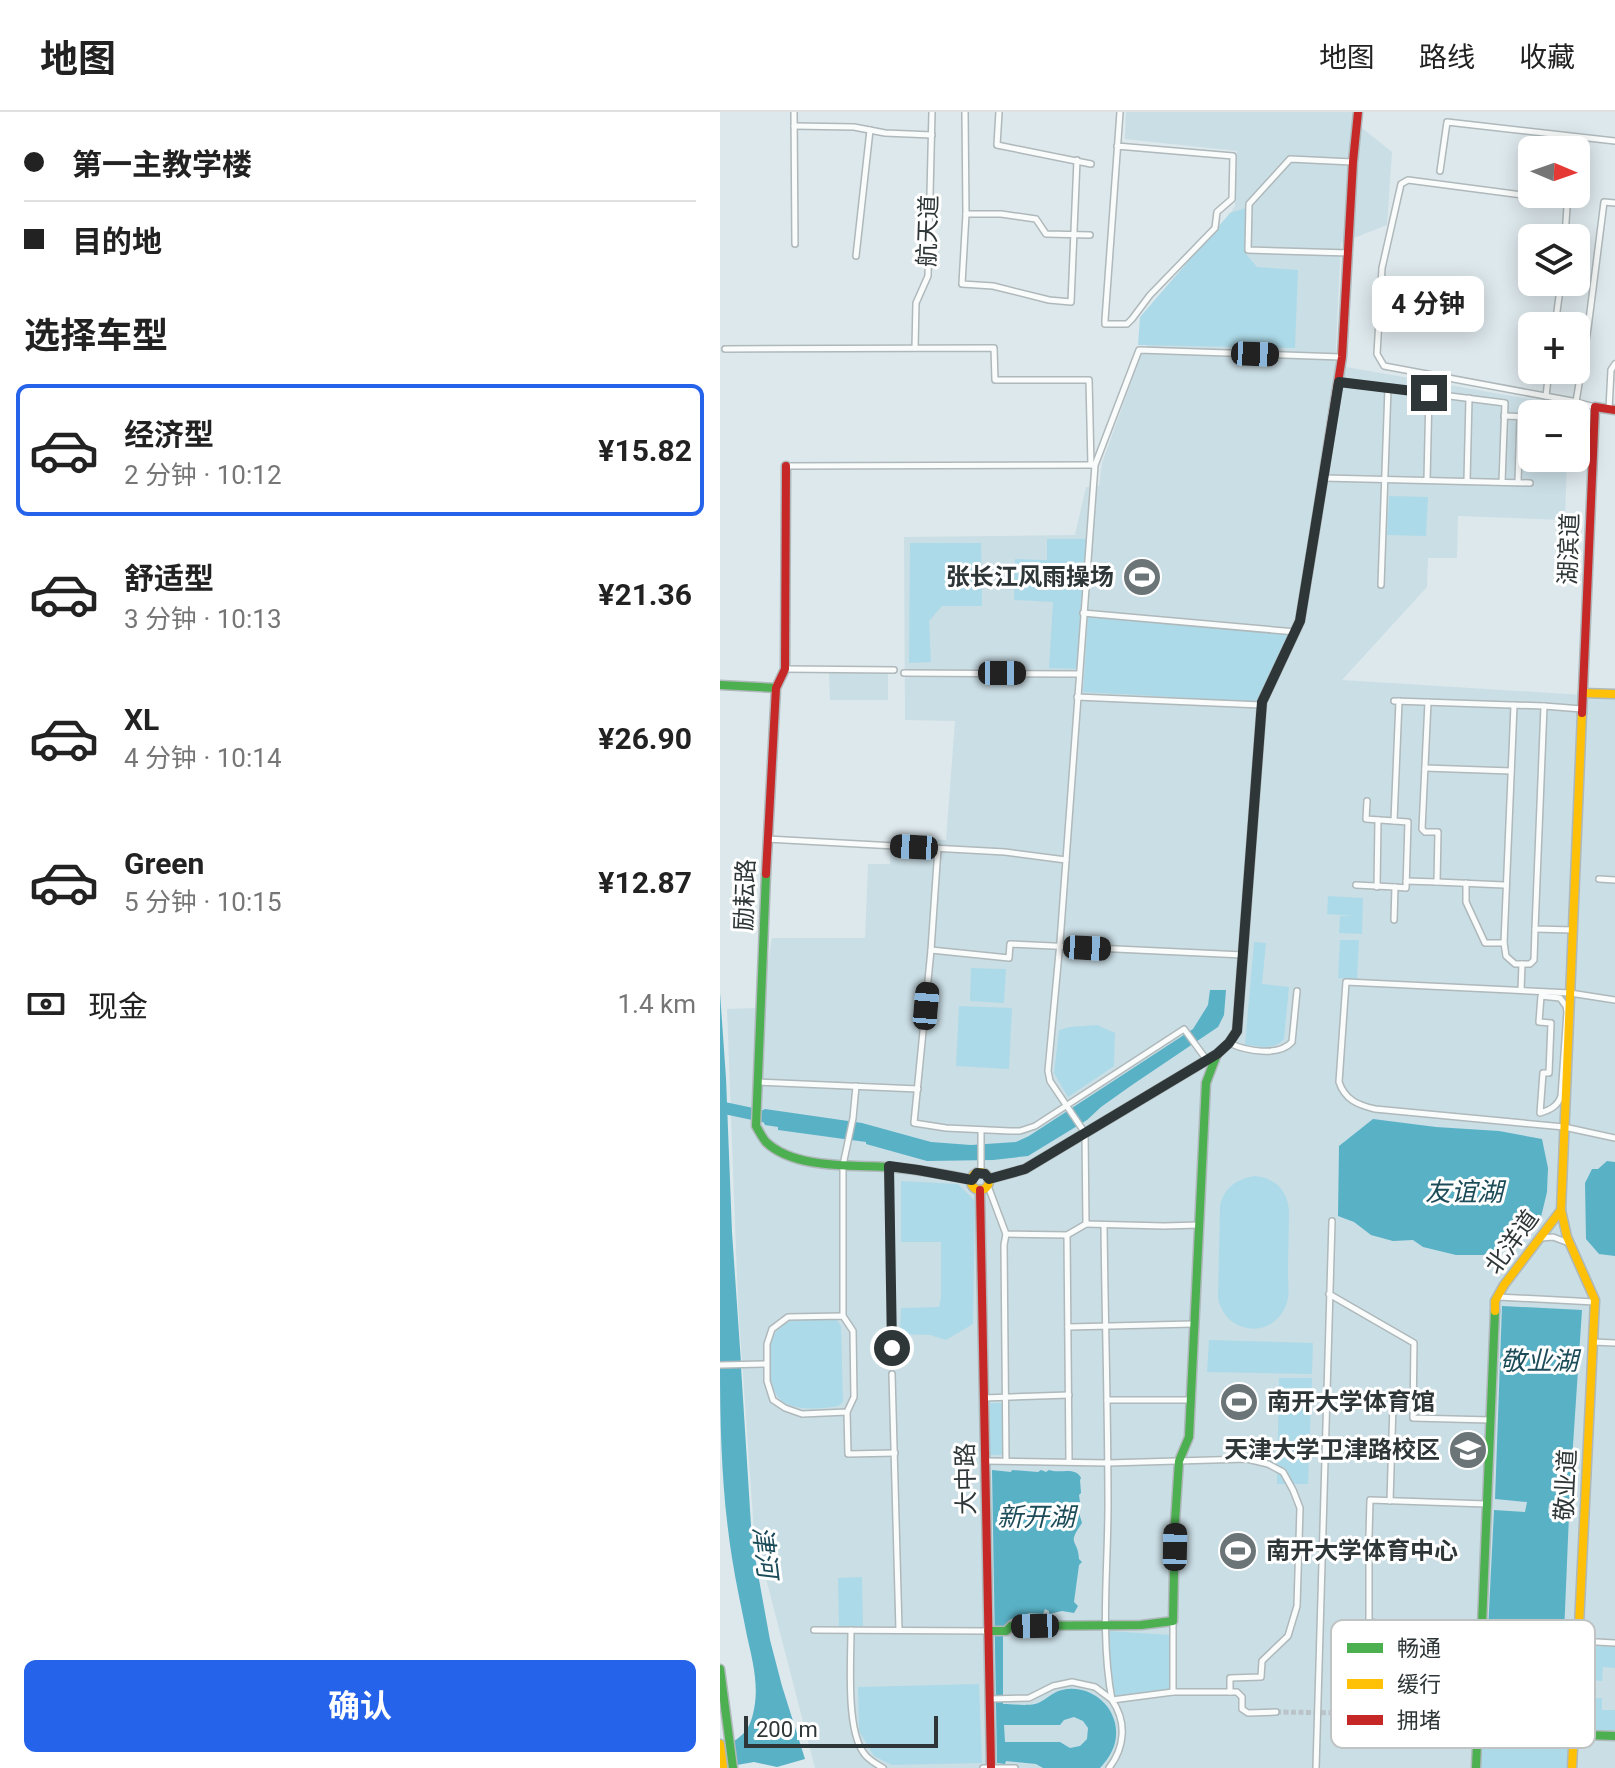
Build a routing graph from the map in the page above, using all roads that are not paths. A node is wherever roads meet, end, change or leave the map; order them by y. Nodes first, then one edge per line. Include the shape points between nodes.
1 (794, 112) edge
2 (932, 112) edge
3 (965, 112) edge
4 (999, 112) edge
5 (1120, 112) edge
6 (1358, 112) edge
7 (794, 126) junction
8 (870, 130) junction
9 (932, 135) junction
10 (1615, 141) edge
11 (1117, 146) junction
12 (1077, 160) junction
13 (1353, 162) junction
14 (1091, 164) dead end
15 (1440, 171) dead end
16 (1615, 203) edge
17 (966, 214) junction
18 (1566, 224) edge
19 (1074, 234) junction
20 (1090, 235) dead end
21 (795, 244) dead end
22 (1349, 253) junction
23 (856, 256) dead end
24 (915, 348) junction
25 (725, 349) dead end
26 (1342, 357) junction
27 (1615, 364) edge
28 (1339, 382) junction
29 (1547, 384) edge
30 (1388, 388) junction
31 (1429, 393) junction
32 (1546, 396) junction
33 (1469, 398) junction
34 (1566, 400) edge
35 (1576, 400) edge
36 (1590, 406) edge
37 (1595, 407) junction
38 (1612, 410) edge
39 (1504, 416) junction
40 (1518, 417) edge
41 (1093, 465) junction
42 (786, 466) joint
43 (1518, 472) edge
44 (1324, 478) junction
45 (1385, 479) junction
46 (1427, 480) junction
47 (1467, 481) junction
48 (1502, 482) junction
49 (1518, 482) junction
50 (1530, 483) dead end
51 (1381, 585) dead end
52 (1083, 613) junction
53 (1296, 632) junction
54 (785, 669) junction
55 (894, 670) dead end
56 (904, 673) dead end
57 (1079, 674) junction
58 (720, 685) edge
59 (776, 688) junction
60 (1583, 693) junction
61 (1615, 694) edge
62 (1077, 697) junction
63 (1428, 702) junction
64 (1262, 705) junction
65 (1514, 705) junction
66 (1544, 706) junction
67 (1582, 709) junction
68 (1425, 768) junction
69 (1511, 771) junction
70 (1367, 801) dead end
71 (1378, 820) junction
72 (1394, 821) junction
73 (1408, 822) junction
74 (1423, 822) junction
75 (767, 839) junction
76 (938, 848) junction
77 (1066, 860) junction
78 (1599, 879) dead end
79 (1615, 880) edge
80 (1406, 881) junction
81 (1437, 882) junction
82 (1466, 883) junction
83 (1356, 885) dead end
84 (1504, 885) dead end
85 (1377, 887) junction
86 (1395, 887) junction
87 (1394, 920) dead end
88 (1535, 929) junction
89 (1573, 930) junction
90 (1504, 943) junction
91 (1060, 947) junction
92 (931, 950) junction
93 (1243, 955) junction
94 (1522, 964) junction
95 (1521, 990) junction
96 (1297, 991) dead end
97 (1570, 993) junction
98 (1615, 1000) edge
99 (1566, 1006) joint
100 (1229, 1043) junction
101 (1217, 1054) junction
102 (1206, 1059) junction
103 (757, 1082) junction
104 (856, 1086) junction
105 (918, 1089) junction
106 (1066, 1105) junction
107 (1564, 1127) junction
108 (981, 1130) junction
109 (1085, 1133) junction
110 (1615, 1138) edge
111 (843, 1165) junction
112 (889, 1166) junction
113 (981, 1172) junction
114 (972, 1180) junction
115 (986, 1185) junction
116 (1561, 1210) junction
117 (1332, 1221) dead end
118 (1086, 1224) junction
119 (1104, 1225) junction
120 (1199, 1225) junction
121 (1006, 1234) junction
122 (1067, 1235) junction
123 (1539, 1239) junction
124 (1570, 1243) junction
125 (1329, 1294) junction
126 (1497, 1297) junction
127 (1595, 1302) junction
128 (843, 1316) junction
129 (1193, 1324) junction
130 (1068, 1327) junction
131 (1105, 1327) junction
132 (1593, 1342) junction
133 (1615, 1343) edge
134 (892, 1348) dead end
135 (766, 1364) junction
136 (720, 1365) edge
137 (892, 1374) dead end
138 (1069, 1395) junction
139 (1005, 1397) junction
140 (984, 1398) junction
141 (1107, 1400) junction
142 (1191, 1400) junction
143 (1413, 1405) junction
144 (847, 1412) junction
145 (1490, 1420) junction
146 (895, 1453) junction
147 (1006, 1460) junction
148 (985, 1461) junction
149 (1069, 1461) junction
150 (1179, 1461) junction
151 (1108, 1463) junction
152 (1390, 1501) junction
153 (1486, 1504) junction
154 (1369, 1536) tunnel mouth
155 (1369, 1558) tunnel mouth
156 (1369, 1620) edge
157 (1481, 1620) edge
158 (1579, 1620) edge
159 (1173, 1621) junction
160 (1106, 1625) junction
161 (814, 1630) dead end
162 (851, 1630) junction
163 (899, 1630) junction
164 (991, 1631) junction
165 (1595, 1642) edge
166 (1615, 1643) edge
167 (720, 1669) edge
168 (1173, 1692) junction
169 (1230, 1692) junction
170 (992, 1699) junction
171 (1112, 1700) junction
172 (1276, 1712) tunnel mouth
173 (1595, 1735) edge
174 (1615, 1736) edge
175 (724, 1742) edge
176 (1476, 1748) edge
177 (1573, 1748) edge
178 (723, 1768) edge
179 (733, 1768) edge
180 (883, 1768) edge
181 (983, 1768) edge
182 (991, 1768) edge
183 (1015, 1768) edge
184 (1109, 1768) edge
185 (1316, 1768) edge
186 (1476, 1768) edge
187 (1572, 1768) edge

1 - 7 street
2 - 9 street, 航天道
3 - 17 street
4 - 12 street via 997,145
5 - 11 street
6 - 13 main road
7 - 8 street
7 - 21 street
8 - 9 street
8 - 23 street
9 - 24 street, 航天道 via 928,276 916,303
10 - 15 street via 1447,122
11 - 11 street via 1105,320 1105,324 1127,324 1215,228 1217,212 1232,199 1233,156
12 - 14 street
12 - 19 street
13 - 22 main road
13 - 22 street via 1290,159 1249,204 1248,250
16 - 35 street via 1604,202
17 - 19 street via 1036,219 1046,234
17 - 19 street via 962,284 1071,302
18 - 32 street via 1567,206 1560,200 1408,180 1401,184 1382,268 1377,354 1384,366
19 - 20 street
22 - 26 main road
24 - 25 street
24 - 41 street via 994,348 995,380 1089,380
26 - 28 main road
26 - 41 street via 1139,350
27 - 38 street
28 - 30 street
28 - 44 main road
29 - 32 street
30 - 31 street
30 - 45 street
31 - 33 street
31 - 46 street
32 - 34 street
33 - 39 street via 1505,403
33 - 47 street
36 - 37 street
37 - 38 main road
37 - 60 main road, 湖滨道
39 - 40 street
39 - 48 street
41 - 42 street
41 - 52 street
42 - 54 main road
43 - 49 street
44 - 45 street
44 - 53 main road
45 - 46 street
45 - 51 street
46 - 47 street
47 - 48 street
48 - 49 street
49 - 50 street
52 - 53 street
52 - 57 street
53 - 64 main road
54 - 55 street
54 - 59 main road
56 - 57 street
57 - 62 street
58 - 59 main road
59 - 75 main road, 励耘路
60 - 61 main road
60 - 67 main road, 北洋道
62 - 64 street
62 - 77 street
63 - 65 street
63 - 68 street
63 - 72 street via 1396,701
64 - 93 main road
65 - 66 street
65 - 69 street
66 - 67 street
66 - 88 street
67 - 89 main road, 北洋道
68 - 69 street
68 - 74 street
69 - 90 street
70 - 71 street via 1366,819
71 - 72 street
71 - 85 street
72 - 73 street
73 - 74 street
73 - 80 street
74 - 81 street via 1425,832 1438,832
75 - 76 street
75 - 103 main road, 励耘路
76 - 77 street
76 - 92 street
77 - 91 street
78 - 79 street
80 - 81 street
80 - 86 street via 1406,888
81 - 82 street
82 - 84 street
82 - 90 street via 1466,902 1485,943
83 - 85 street
85 - 86 street
86 - 87 street
88 - 89 street
88 - 94 street via 1534,960
89 - 97 main road, 北洋道
90 - 94 street via 1506,956
91 - 92 street via 1010,944 1009,958
91 - 93 street
91 - 106 street via 1048,1071
92 - 105 street
93 - 100 main road via 1237,1031
94 - 95 street
95 - 97 street
95 - 107 street via 1346,982 1341,1089 1348,1099 1375,1109
96 - 100 street via 1292,1042 1287,1047 1258,1050
97 - 98 street
97 - 107 main road, 北洋道
99 - 99 street via 1560,998 1541,996 1539,1022 1551,1023 1549,1073 1543,1073 1540,1113 1561,1096
100 - 101 main road
101 - 102 main road
101 - 120 main road via 1206,1083
102 - 106 street via 1184,1029
102 - 109 main road
103 - 104 street
103 - 111 main road, 励耘路 via 755,1121 759,1136 770,1147 794,1158
104 - 105 street
104 - 111 street
105 - 108 street via 914,1123
106 - 108 street via 1020,1131
106 - 109 street
107 - 110 street
107 - 116 main road, 北洋道
108 - 113 street
109 - 115 main road
109 - 118 street
111 - 112 main road
111 - 128 street
112 - 114 main road
112 - 134 street
113 - 114 main road
113 - 115 main road
114 - 115 main road via 973,1186
115 - 121 street
115 - 140 main road, 大中路
116 - 123 main road, 北洋道
116 - 124 main road, 敬业道
117 - 125 street
118 - 119 street
118 - 122 street
119 - 120 street
119 - 131 street
120 - 129 main road
121 - 122 street
121 - 139 street
122 - 130 street
123 - 124 street
123 - 126 main road, 北洋道
124 - 127 main road, 敬业道
125 - 143 street via 1414,1343
125 - 185 street
126 - 127 street
126 - 145 main road, 北洋道
127 - 132 main road, 敬业道
128 - 135 street via 788,1317 772,1329
128 - 144 street via 853,1331 854,1397
129 - 131 street
129 - 142 main road
130 - 131 street
130 - 138 street
131 - 141 street
132 - 133 street
132 - 158 main road, 敬业道
135 - 136 street
135 - 144 street via 773,1400 785,1408 802,1414
137 - 146 street
138 - 139 street
138 - 149 street
139 - 140 street
139 - 147 street
140 - 148 main road, 大中路
141 - 142 street
141 - 151 street
142 - 150 main road via 1189,1437
143 - 145 street via 1413,1418
143 - 152 street via 1393,1404
144 - 146 street via 848,1454
145 - 153 main road, 北洋道
146 - 163 street
147 - 148 street
147 - 149 street
148 - 164 main road, 大中路
149 - 151 street
150 - 151 street
150 - 159 main road
150 - 169 street via 1247,1459 1268,1464 1283,1472 1300,1508 1297,1606 1288,1636 1262,1661 1261,1677 1230,1678
151 - 160 street
152 - 153 street
152 - 154 street via 1370,1500
153 - 157 main road, 北洋道
155 - 156 street
159 - 160 main road
159 - 168 street
160 - 164 main road
160 - 171 street
161 - 162 street
162 - 163 street
162 - 180 street via 854,1730 862,1752
163 - 164 street
164 - 170 main road, 大中路
165 - 166 street
167 - 175 main road
168 - 169 street
168 - 171 street
169 - 172 street via 1239,1693 1248,1713
170 - 171 street via 1029,1698 1072,1682 1095,1687
170 - 182 main road, 大中路
171 - 184 street via 1123,1734
173 - 174 main road
175 - 178 main road
175 - 179 main road
176 - 186 main road, 北洋道
177 - 187 main road, 敬业道
181 - 182 street
182 - 183 street

